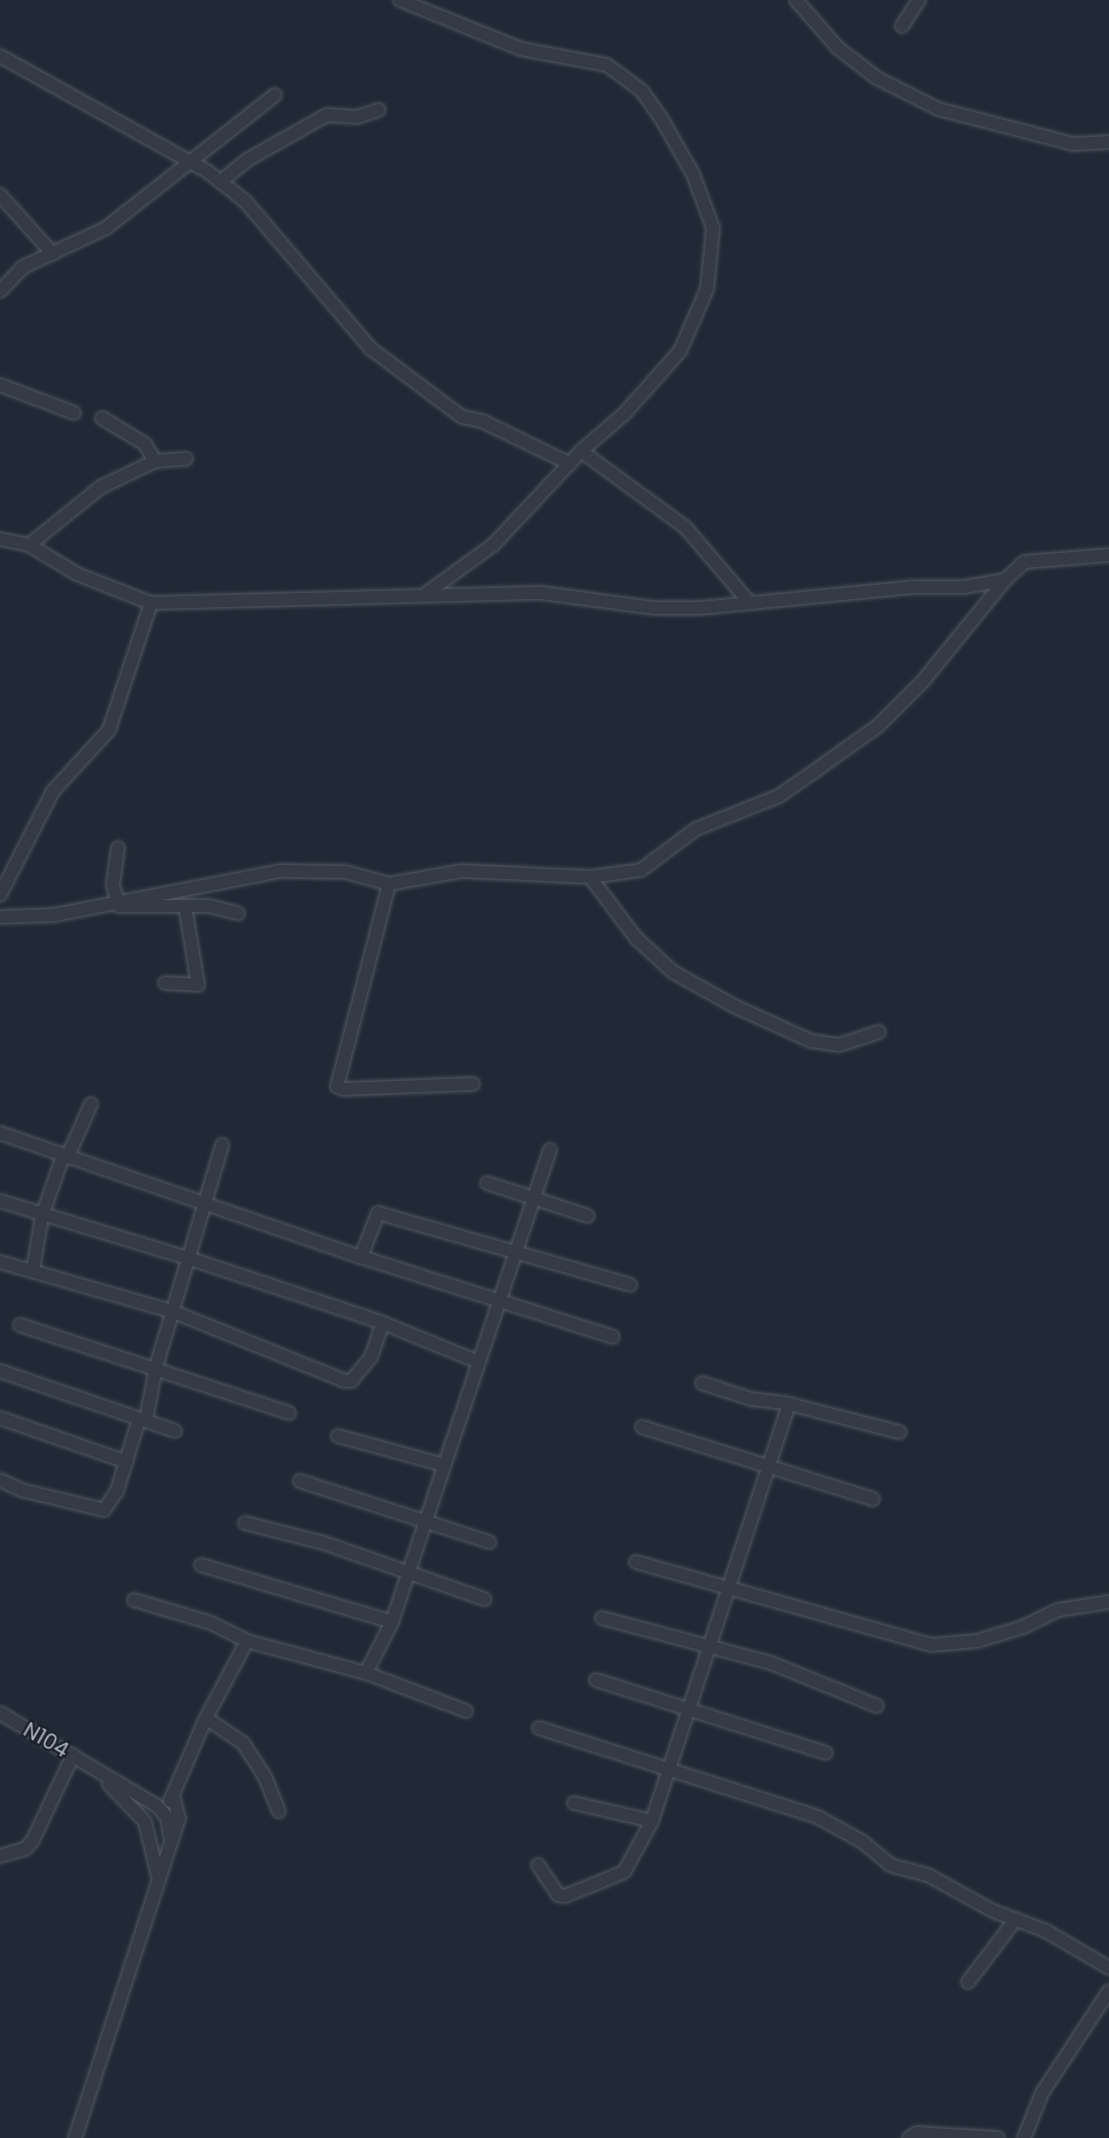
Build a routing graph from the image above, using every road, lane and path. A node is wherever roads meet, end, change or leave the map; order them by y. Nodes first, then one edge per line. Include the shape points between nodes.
1 (400, 0) edge
2 (796, 0) edge
3 (919, 0) edge
4 (902, 26) dead end
5 (0, 56) edge
6 (275, 95) dead end
7 (379, 110) dead end
8 (1109, 142) edge
9 (187, 162) junction
10 (220, 182) junction
11 (0, 195) edge
12 (53, 254) junction
13 (0, 290) edge
14 (0, 385) edge
15 (74, 413) dead end
16 (102, 418) dead end
17 (581, 451) junction
18 (186, 459) dead end
19 (155, 461) junction
20 (570, 464) junction
21 (0, 539) edge
22 (29, 545) junction
23 (1109, 555) edge
24 (1005, 580) junction
25 (427, 593) junction
26 (749, 602) junction
27 (151, 603) junction
28 (118, 848) dead end
29 (590, 877) junction
30 (389, 884) junction
31 (0, 895) edge
32 (117, 903) junction
33 (185, 905) junction
34 (238, 914) dead end
35 (0, 917) edge
36 (165, 983) dead end
37 (879, 1032) dead end
38 (473, 1084) dead end
39 (91, 1104) dead end
40 (0, 1133) edge
41 (222, 1145) dead end
42 (550, 1150) dead end
43 (65, 1157) junction
44 (486, 1183) dead end
45 (530, 1199) junction
46 (0, 1201) edge
47 (207, 1205) junction
48 (41, 1216) junction
49 (588, 1216) dead end
50 (513, 1251) junction
51 (361, 1257) junction
52 (188, 1258) junction
53 (0, 1262) edge
54 (33, 1270) junction
55 (630, 1285) dead end
56 (498, 1300) junction
57 (174, 1312) junction
58 (383, 1323) junction
59 (20, 1325) dead end
60 (613, 1337) dead end
61 (476, 1361) junction
62 (156, 1367) junction
63 (0, 1371) edge
64 (702, 1383) dead end
65 (789, 1404) junction
66 (289, 1413) dead end
67 (0, 1418) edge
68 (142, 1420) junction
69 (642, 1427) dead end
70 (175, 1431) dead end
71 (899, 1432) dead end
72 (338, 1436) dead end
73 (127, 1462) junction
74 (444, 1465) junction
75 (769, 1467) junction
76 (0, 1480) edge
77 (300, 1481) dead end
78 (873, 1499) dead end
79 (425, 1521) junction
80 (245, 1523) dead end
81 (489, 1542) dead end
82 (636, 1562) dead end
83 (201, 1565) dead end
84 (408, 1570) junction
85 (732, 1587) junction
86 (484, 1599) dead end
87 (134, 1600) dead end
88 (1109, 1602) edge
89 (602, 1618) dead end
90 (392, 1622) junction
91 (247, 1641) junction
92 (710, 1646) junction
93 (366, 1673) junction
94 (596, 1680) dead end
95 (877, 1706) dead end
96 (688, 1709) junction
97 (466, 1710) dead end
98 (0, 1713) edge
99 (206, 1718) junction
100 (539, 1728) dead end
101 (826, 1753) dead end
102 (73, 1755) junction
103 (93, 1766) junction
104 (668, 1770) junction
105 (173, 1796) junction
106 (574, 1803) dead end
107 (163, 1811) junction
108 (279, 1811) dead end
109 (652, 1821) junction
110 (170, 1841) junction
111 (0, 1856) edge
112 (538, 1865) dead end
113 (159, 1879) junction
114 (1016, 1919) junction
115 (1109, 1968) edge
116 (968, 1982) dead end
117 (1109, 1991) edge
118 (75, 2138) edge
119 (909, 2138) edge
120 (998, 2138) edge
121 (1024, 2138) edge

1 - 17 street via 521,49 607,65 642,91 693,174 713,228 706,289 696,320 680,351 624,414
2 - 8 street via 838,48 877,78 938,109 1073,144
3 - 4 street
5 - 9 street
6 - 9 street
7 - 10 street via 357,117 327,115 247,160
9 - 10 street
9 - 12 street via 106,228
10 - 20 street via 245,201 370,348 462,417 482,421
11 - 12 street
12 - 13 street via 23,267
14 - 15 street
16 - 19 street via 145,444
17 - 20 street
17 - 26 street via 685,527
18 - 19 street
19 - 22 street via 101,487
20 - 25 street via 493,545
21 - 22 street
22 - 27 street via 77,574
23 - 24 street via 1024,562
24 - 26 street
24 - 29 street via 923,681 879,725 812,773 779,796 695,829 641,870
25 - 26 street via 542,593 655,608
25 - 27 street
27 - 31 street via 109,730 53,791
28 - 32 street via 113,885
29 - 30 street via 461,871
29 - 37 street via 636,938 673,972 754,1017 811,1041 839,1045
30 - 32 street via 346,872 280,871
30 - 38 street via 337,1086
32 - 33 street via 123,908
32 - 35 street via 54,915
33 - 34 street
33 - 36 street via 198,985
39 - 43 street
40 - 43 street
41 - 47 street
42 - 45 street
43 - 47 street
43 - 48 street
44 - 45 street
45 - 49 street
45 - 50 street
46 - 48 street
47 - 51 street
47 - 52 street
48 - 52 street
48 - 54 street
50 - 51 street via 378,1213
50 - 55 street
50 - 56 street
51 - 56 street
52 - 57 street
52 - 58 street
53 - 54 street
54 - 57 street
56 - 60 street
56 - 61 street
57 - 58 street via 345,1381 351,1381 371,1357
57 - 62 street
58 - 61 street
59 - 62 street
61 - 74 street
62 - 66 street
62 - 68 street
63 - 68 street
64 - 65 street via 751,1399
65 - 71 street
65 - 75 street
67 - 73 street
68 - 70 street
68 - 73 street
69 - 75 street
72 - 74 street
73 - 76 street via 112,1503 104,1510 21,1490
74 - 79 street
75 - 78 street
75 - 85 street
77 - 79 street
79 - 81 street
79 - 84 street
80 - 84 street
82 - 85 street
83 - 90 street
84 - 86 street
84 - 90 street
85 - 88 street via 931,1645 977,1641 1058,1610
85 - 92 street
87 - 91 street via 211,1623
89 - 92 street
90 - 93 street
91 - 93 street
91 - 99 street
92 - 95 street via 771,1663
92 - 96 street
93 - 97 street
94 - 96 street
96 - 101 street
96 - 104 street
98 - 102 street, N104 / N104
99 - 105 street
99 - 108 street via 243,1743 265,1777
100 - 104 street
102 - 103 street, N104 / N104
102 - 111 street via 33,1840 25,1849
103 - 107 street, N104
103 - 113 street, N104 via 145,1822
104 - 109 street
104 - 114 street via 725,1784 818,1817 863,1842 890,1865 928,1875
105 - 107 street
105 - 110 street via 179,1818
106 - 109 street
107 - 110 street
109 - 112 street via 624,1872 565,1896 558,1895
110 - 113 street
113 - 118 street
114 - 115 street
114 - 116 street
117 - 121 street via 1054,2072
119 - 120 street via 917,2133

